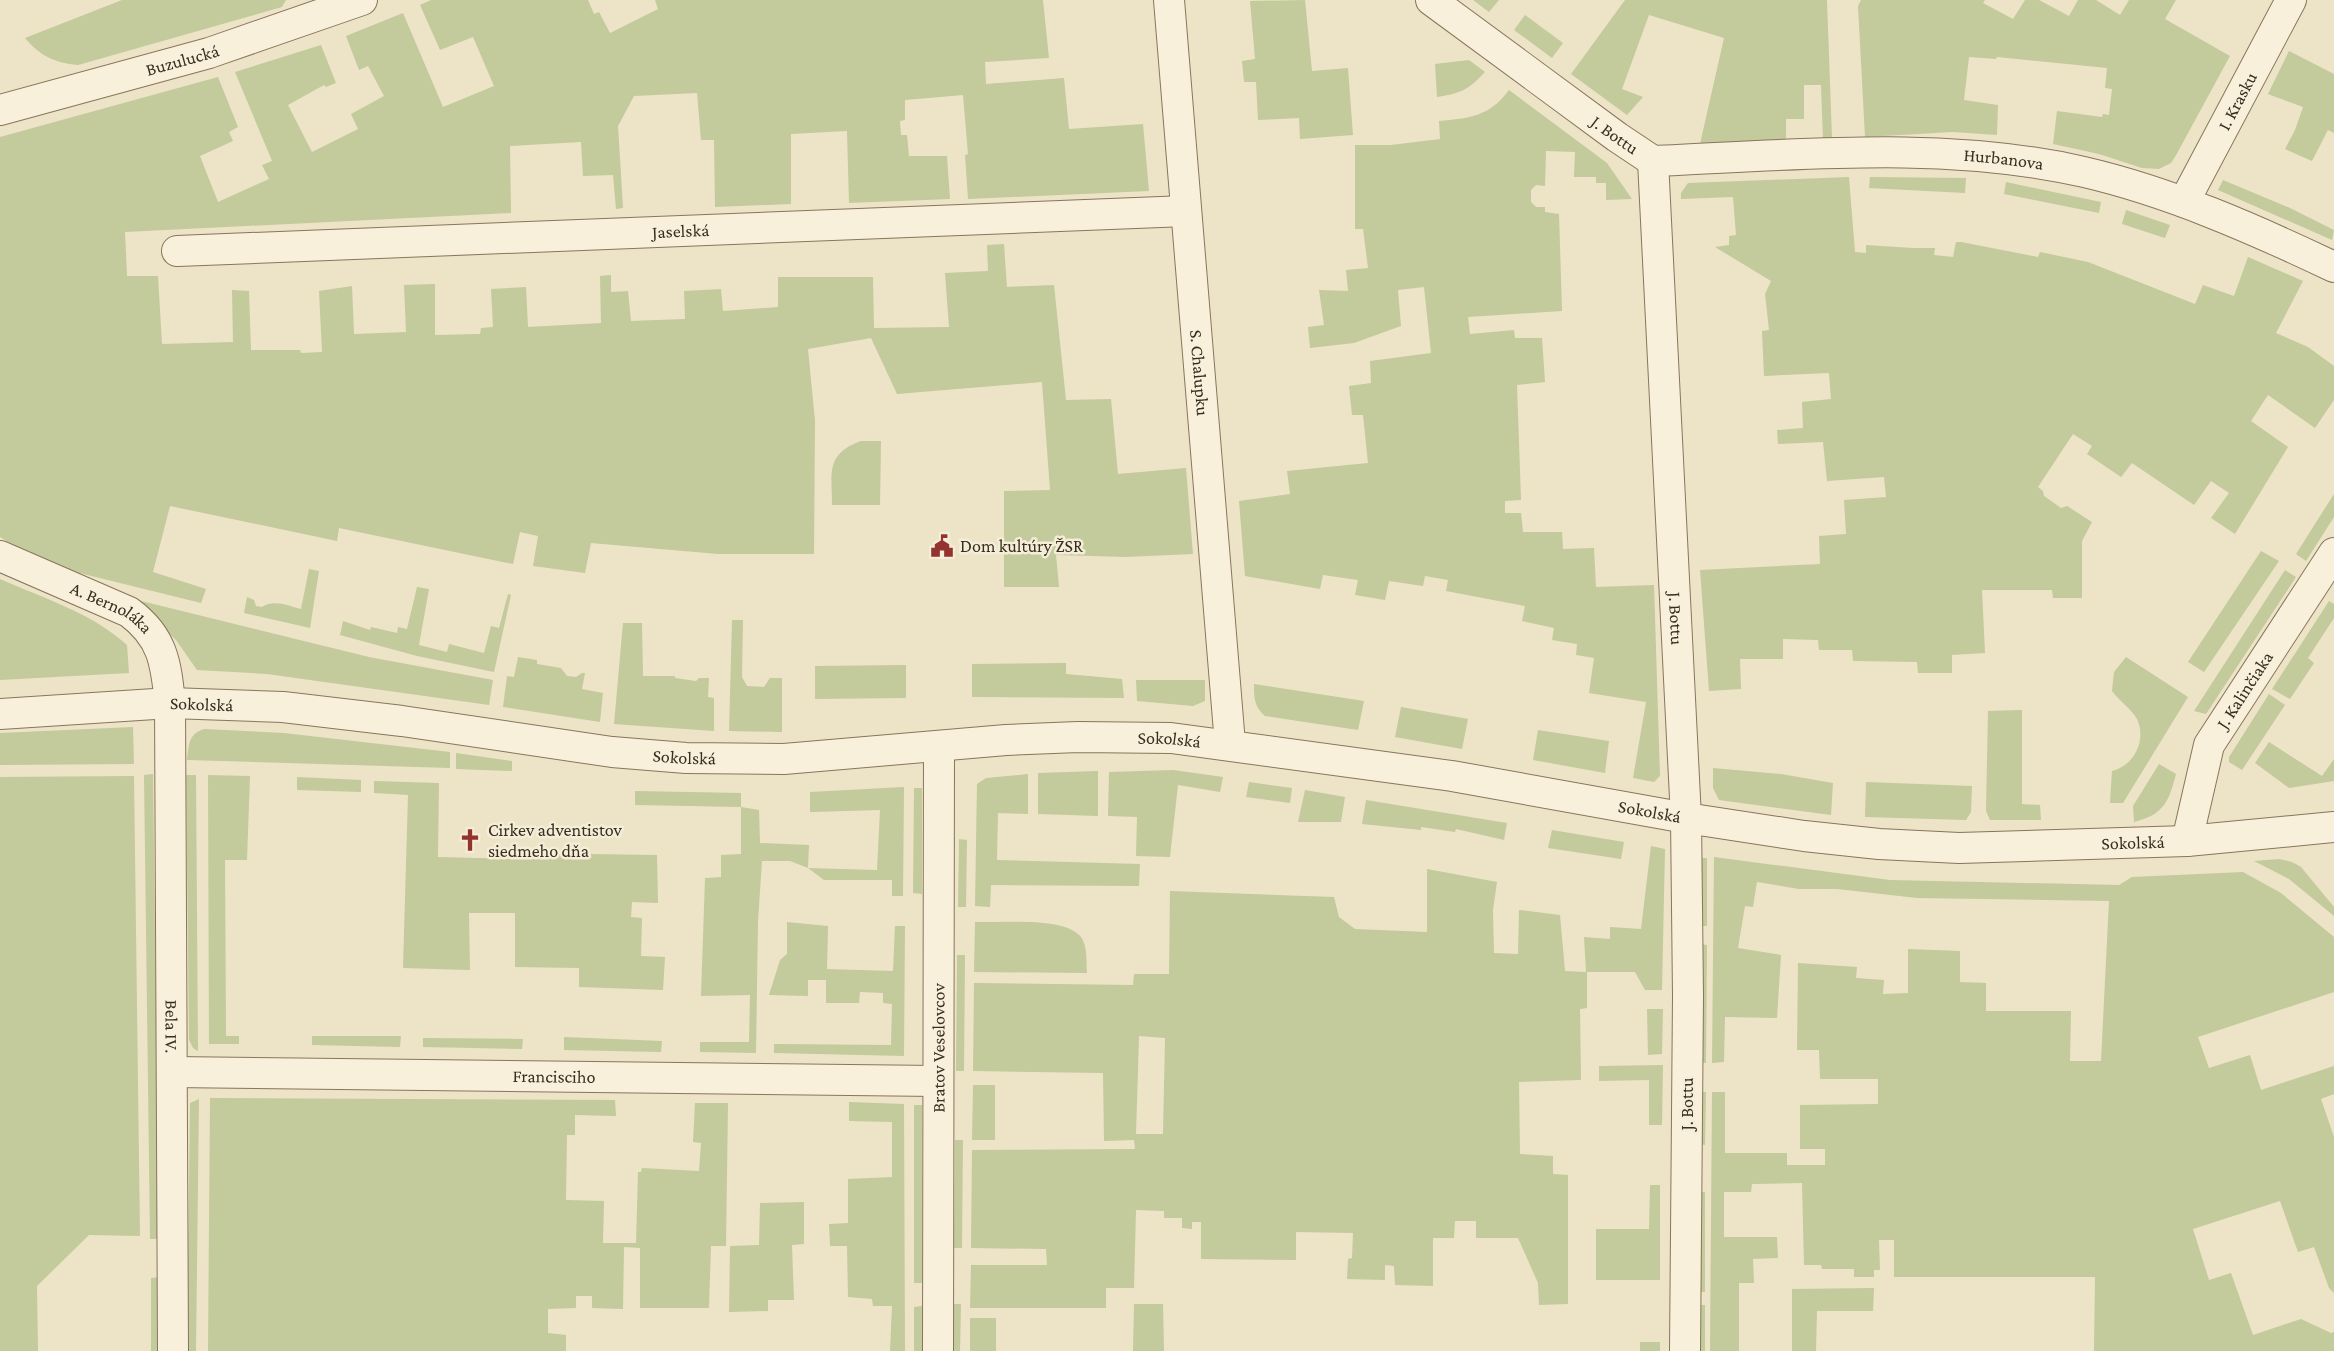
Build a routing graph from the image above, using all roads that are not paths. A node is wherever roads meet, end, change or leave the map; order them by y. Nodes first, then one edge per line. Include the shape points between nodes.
1 (362, 0) edge
2 (1169, 0) edge
3 (1431, 0) edge
4 (2291, 0) edge
5 (0, 110) edge
6 (1653, 161) junction
7 (2184, 202) junction
8 (1186, 211) junction
9 (177, 251) dead end
10 (2334, 267) edge
11 (2334, 553) edge
12 (0, 556) edge
13 (170, 703) junction
14 (0, 714) edge
15 (1230, 744) junction
16 (939, 746) junction
17 (1686, 818) junction
18 (2334, 827) edge
19 (2187, 841) junction
20 (172, 1072) junction
21 (937, 1081) junction
22 (173, 1351) edge
23 (938, 1351) edge
24 (1685, 1351) edge

1 - 5 street, Buzulucká via 209,53
2 - 8 street, S. Chalupku
3 - 6 street, J. Bottu
4 - 7 street, I. Krasku
6 - 7 street, Hurbanova via 1848,154 2007,158 2084,172
6 - 17 street, J. Bottu
7 - 10 street, Hurbanova
8 - 9 street, Jaselská
8 - 15 street, S. Chalupku
11 - 19 street, J. Kalinčiaka via 2209,745
12 - 13 street, A. Bernoláka via 113,604 142,622 162,652
13 - 14 street, Sokolská
13 - 16 street, Sokolská via 283,707 612,752 686,758 784,759
13 - 20 street, Bela IV.
15 - 16 street, Sokolská via 1123,737
15 - 17 street, Sokolská via 1452,776
16 - 21 street, Bratov Veselovcov
17 - 19 street, Sokolská via 1804,836 1936,847
17 - 24 street, J. Bottu
18 - 19 street, Sokolská
20 - 21 street, Francisciho
20 - 22 street, Bela IV.
21 - 23 street, Bratov Veselovcov

